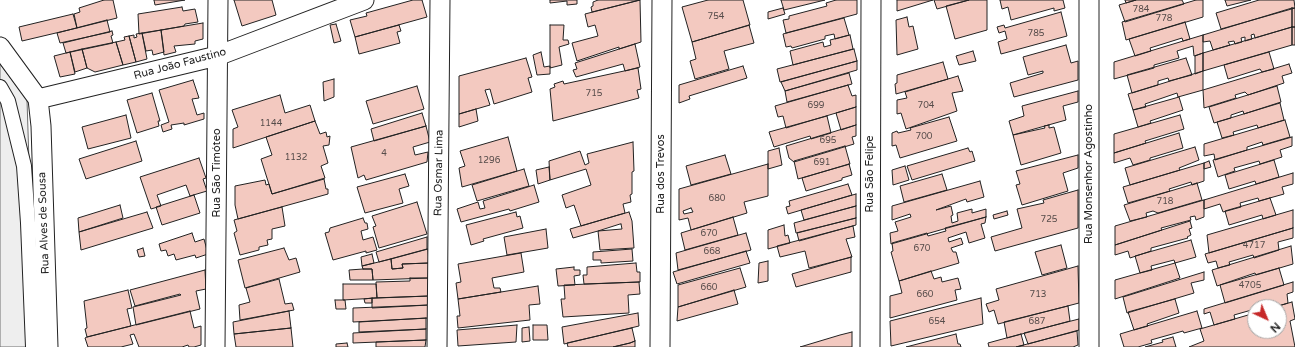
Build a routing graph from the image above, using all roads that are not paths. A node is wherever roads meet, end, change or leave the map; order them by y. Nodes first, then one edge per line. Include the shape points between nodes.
1 (218, 0) edge
2 (364, 0) edge
3 (440, 0) edge
4 (662, 0) edge
5 (871, 0) edge
6 (1089, 0) edge
7 (0, 47) edge
8 (217, 56) junction
9 (0, 87) edge
10 (38, 99) junction
11 (33, 347) edge
12 (48, 347) edge
13 (215, 347) edge
14 (437, 347) edge
15 (660, 347) edge
16 (870, 347) edge
17 (1089, 347) edge

1 - 8 street, Rua São Timóteo
2 - 8 street, Rua João Faustino
3 - 14 street, Rua Osmar Lima
4 - 15 street, Rua dos Trevos
5 - 16 street, Rua São Felipe
6 - 17 street, Rua Monsenhor Agostinho
7 - 10 street
8 - 10 street, Rua João Faustino
8 - 13 street, Rua São Timóteo
9 - 11 street via 8,101 24,166
10 - 12 street, Rua Alves de Sousa

